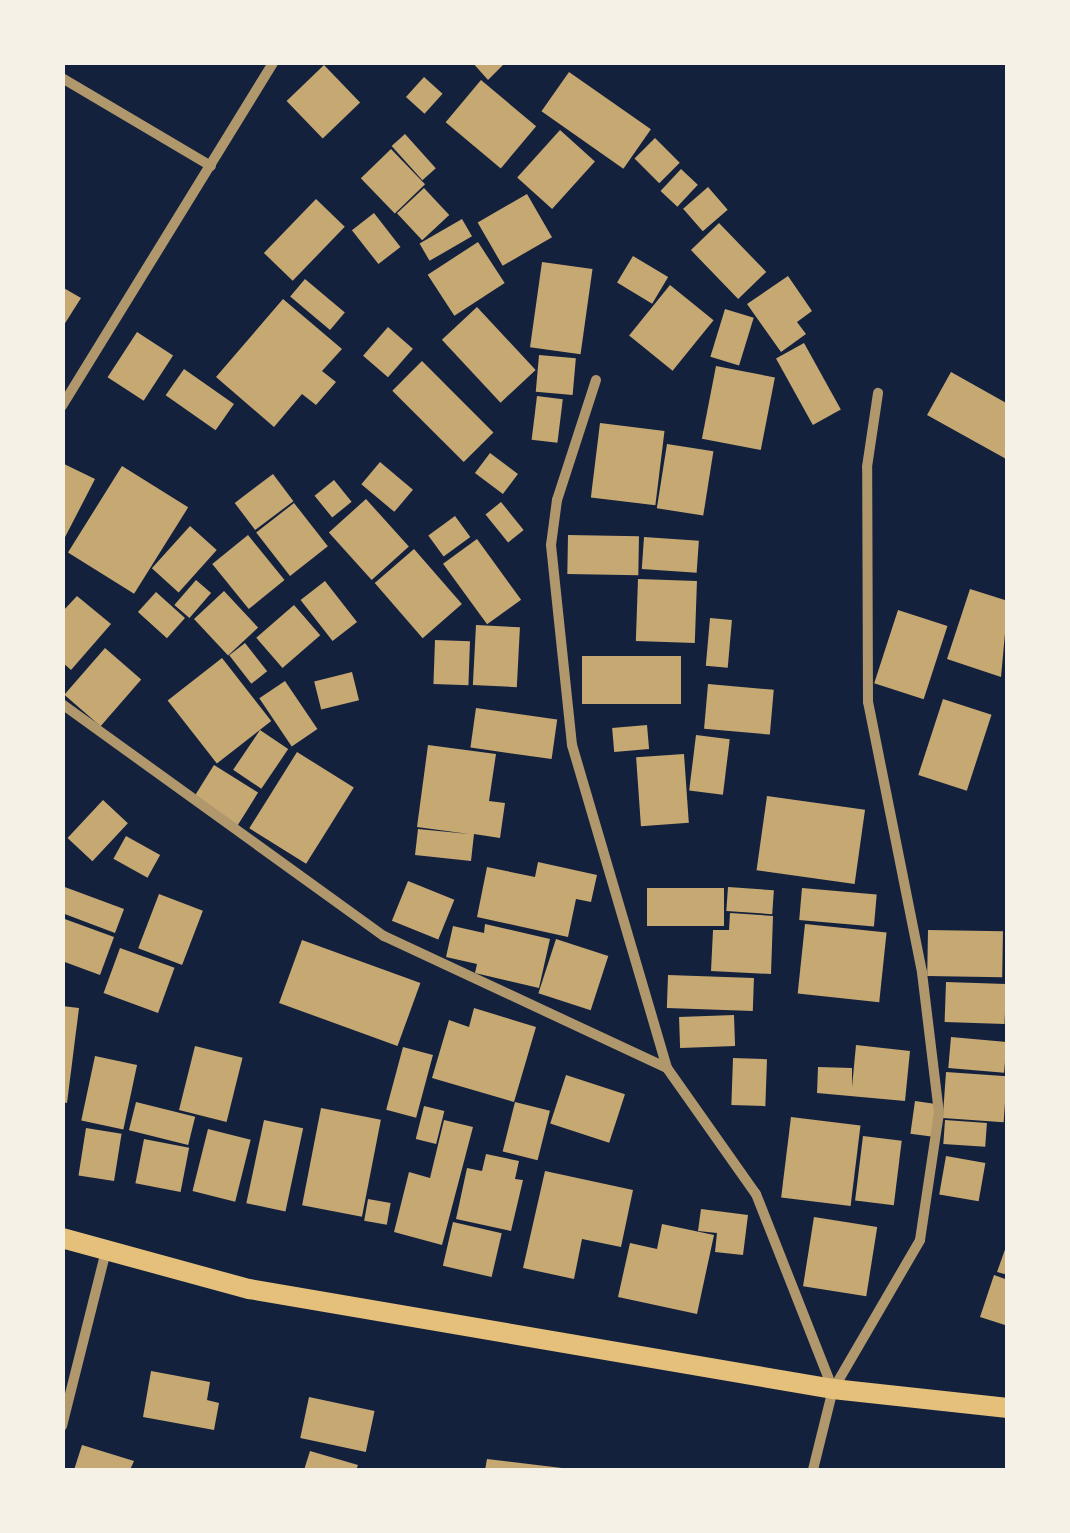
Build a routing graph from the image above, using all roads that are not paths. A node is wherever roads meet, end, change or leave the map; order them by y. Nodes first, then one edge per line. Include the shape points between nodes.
1 (274, 62) edge
2 (62, 78) edge
3 (210, 166) junction
4 (596, 380) dead end
5 (878, 392) dead end
6 (62, 406) edge
7 (62, 704) edge
8 (667, 1068) junction
9 (62, 1238) edge
10 (106, 1251) junction
11 (833, 1389) junction
12 (1008, 1408) edge
13 (62, 1426) edge
14 (814, 1470) edge

1 - 3 street
2 - 3 street
3 - 6 street
4 - 8 street via 556,500 551,544 572,746
5 - 11 street via 867,467 868,702 922,972 939,1113 920,1240
7 - 8 street via 384,936
8 - 11 street via 756,1194
9 - 10 main road
10 - 11 main road via 250,1290
10 - 13 street
11 - 12 main road
11 - 14 street

